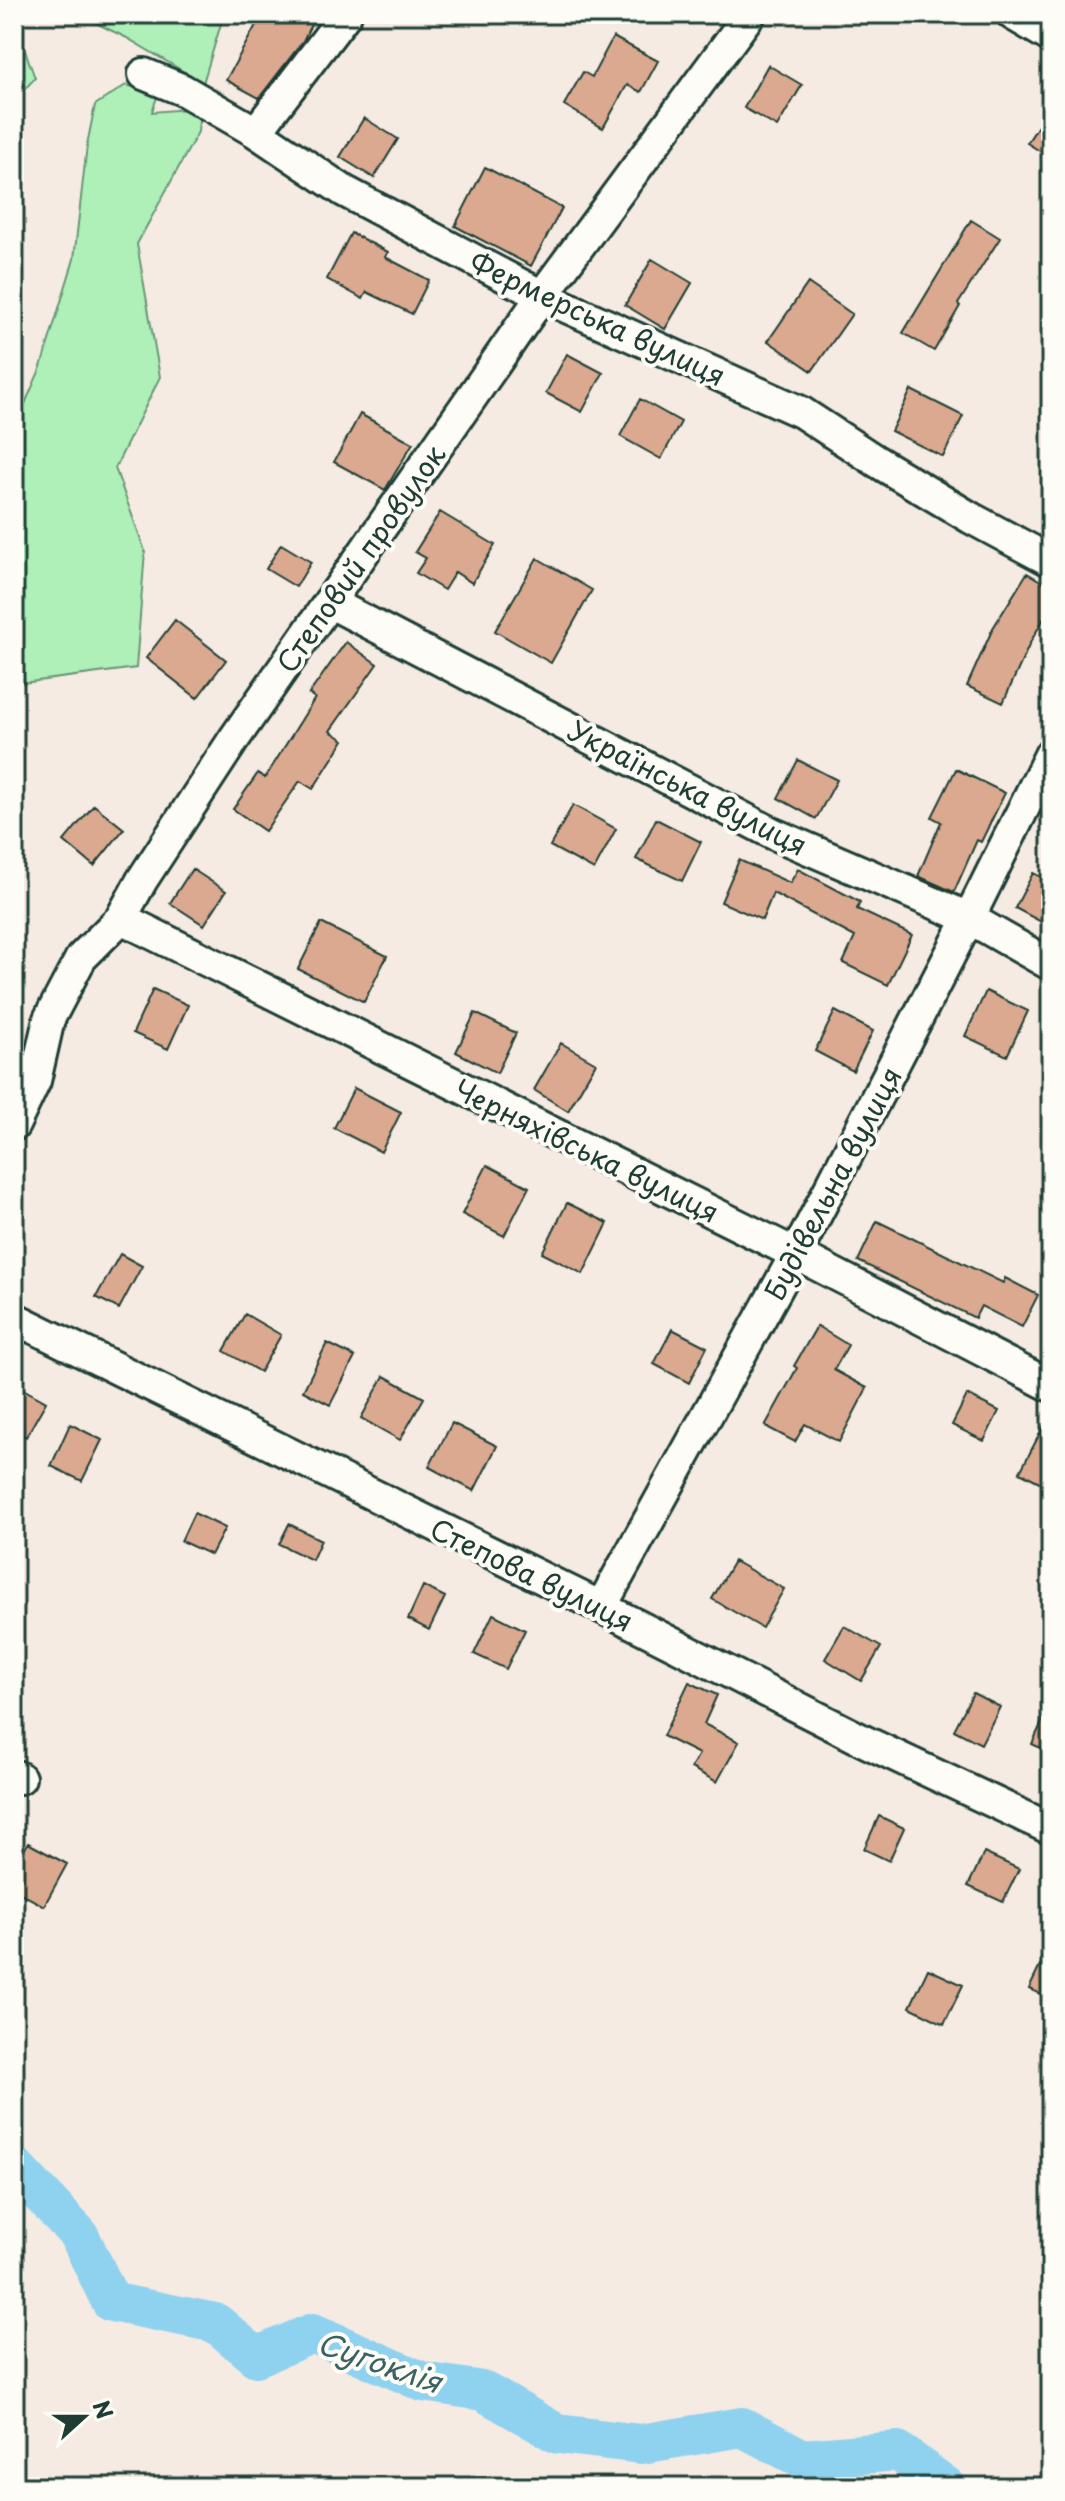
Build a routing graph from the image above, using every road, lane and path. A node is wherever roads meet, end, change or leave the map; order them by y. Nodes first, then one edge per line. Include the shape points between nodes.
1 (346, 14) edge
2 (750, 14) edge
3 (1012, 14) edge
4 (1051, 37) edge
5 (144, 74) dead end
6 (256, 132) junction
7 (542, 296) junction
8 (1051, 561) edge
9 (329, 602) junction
10 (1051, 753) edge
11 (121, 918) junction
12 (969, 918) junction
13 (1051, 965) edge
14 (14, 1125) edge
15 (796, 1254) junction
16 (14, 1318) edge
17 (1051, 1386) edge
18 (601, 1607) junction
19 (1051, 1829) edge

1 - 6 street
2 - 7 street, Степовий провулок
3 - 4 street
5 - 6 street, Фермерська вулиця
6 - 7 street, Фермерська вулиця via 344,191
7 - 8 street, Фермерська вулиця via 801,412
7 - 9 street, Степовий провулок
9 - 11 street, Степовий провулок via 234,739
9 - 12 street, Українська вулиця via 774,834
10 - 12 street, Будівельна вулиця
11 - 14 street, Степовий провулок via 81,958 49,1019 35,1081
11 - 15 street, Черняхівська вулиця
12 - 13 street, Українська вулиця
12 - 15 street, Будівельна вулиця
15 - 17 street, Черняхівська вулиця
15 - 18 street, Будівельна вулиця
16 - 18 street, Степова вулиця
18 - 19 street, Степова вулиця

